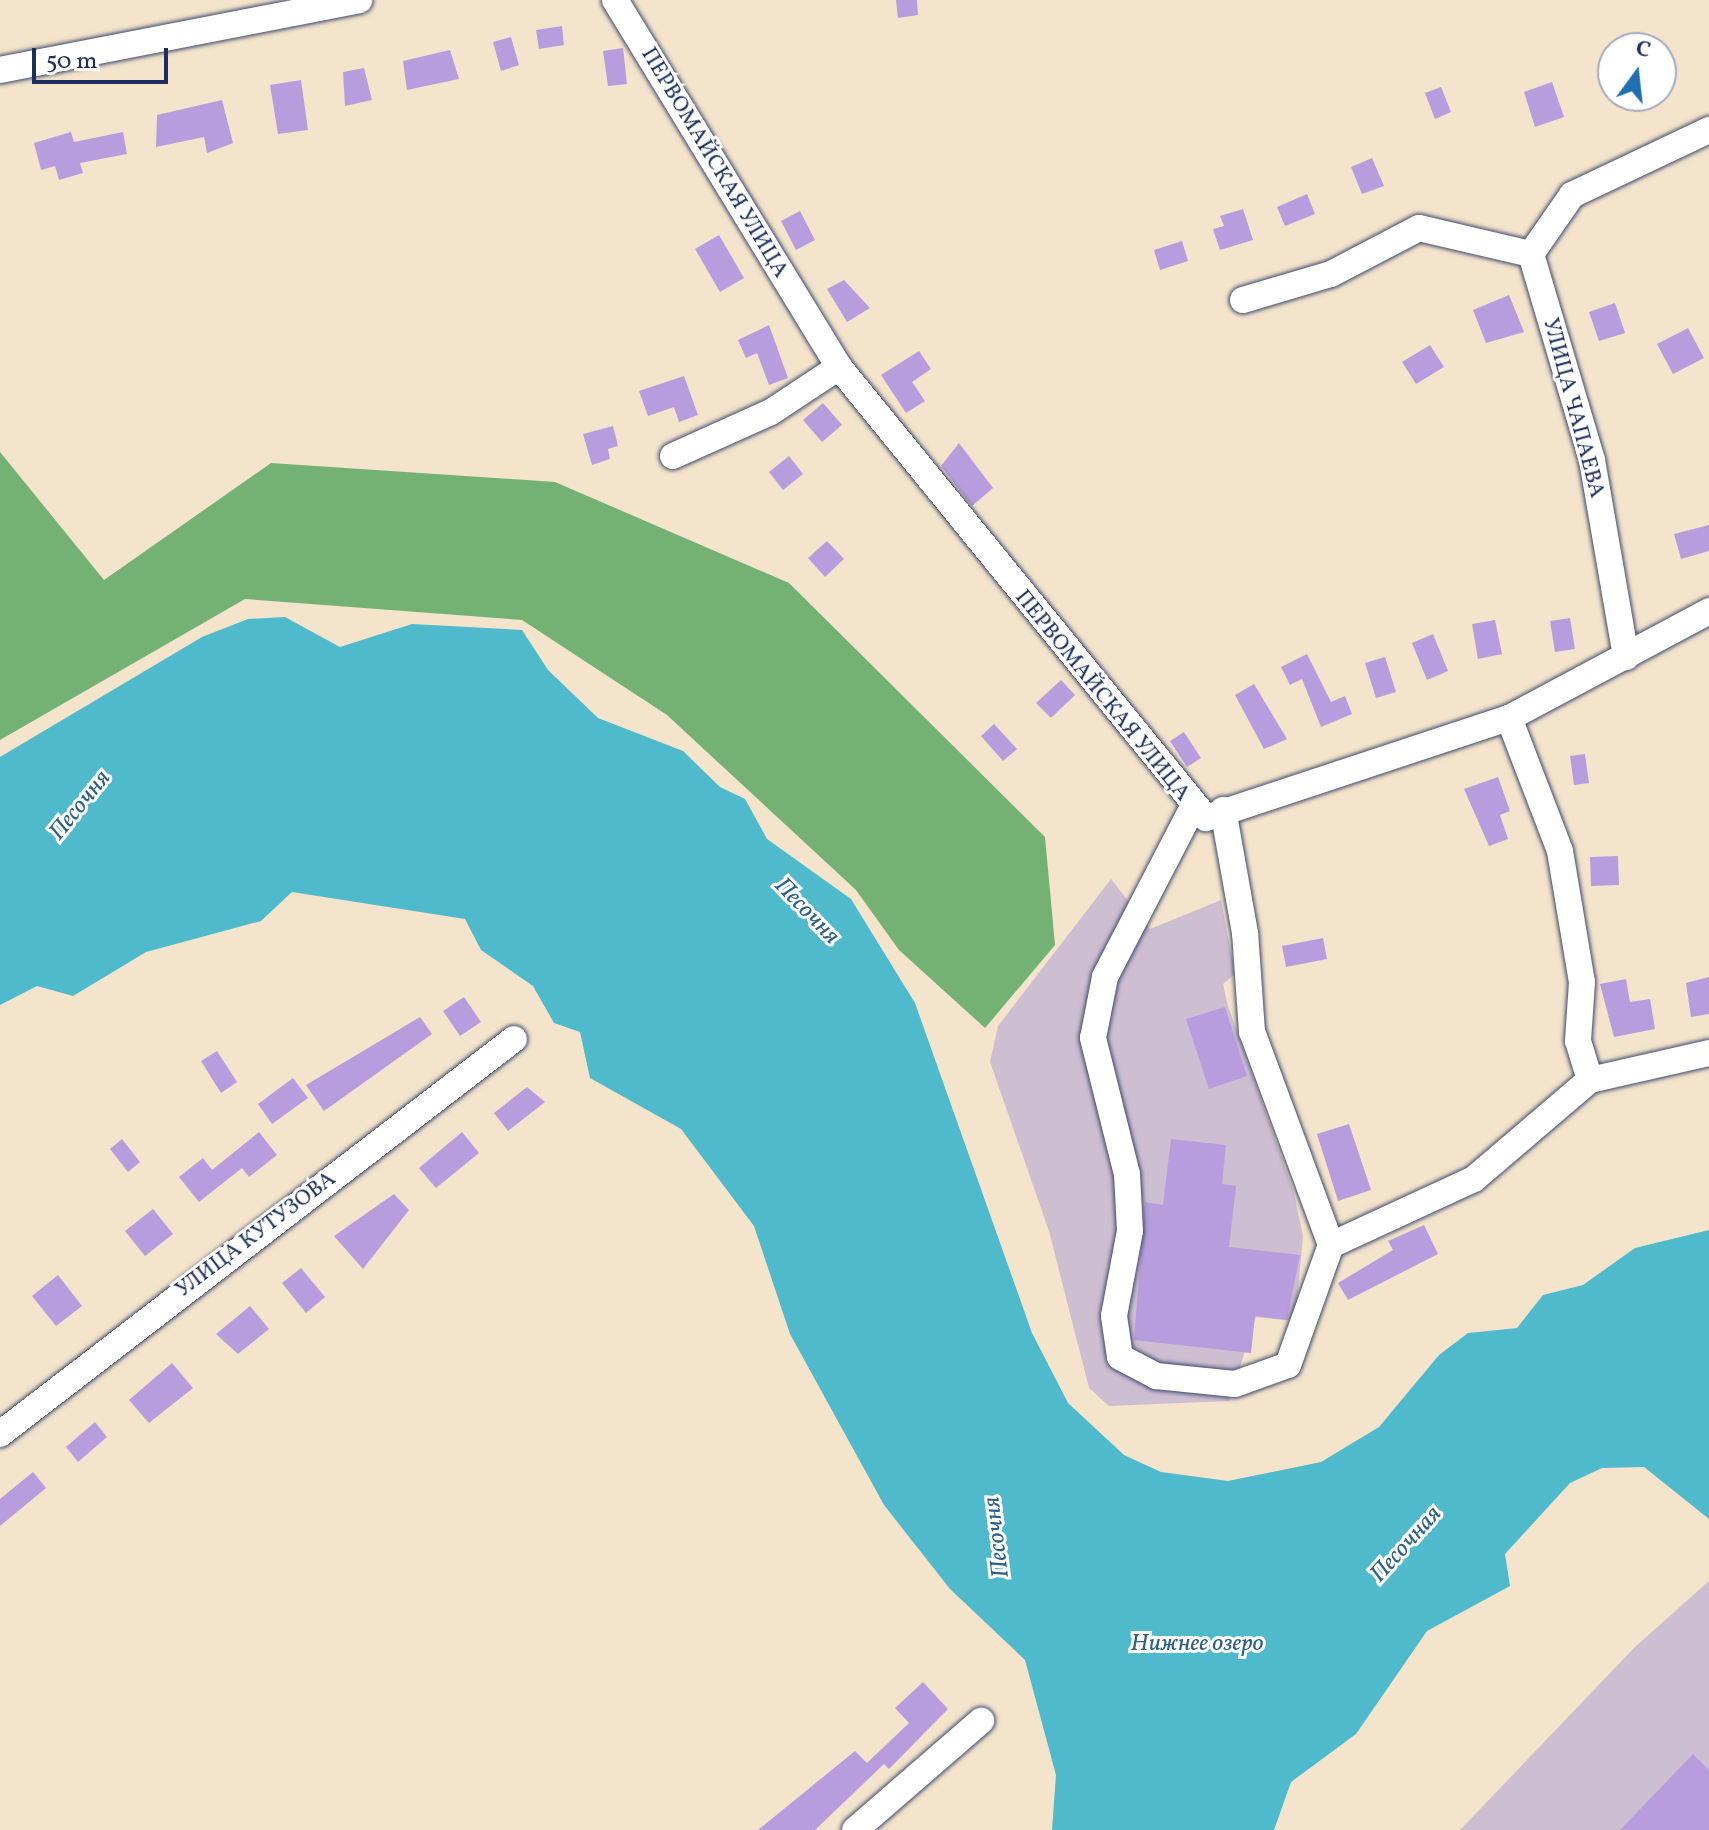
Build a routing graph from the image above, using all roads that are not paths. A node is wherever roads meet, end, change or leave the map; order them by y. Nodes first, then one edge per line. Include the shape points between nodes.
1 (359, 0) edge
2 (615, 0) edge
3 (0, 70) edge
4 (1709, 130) edge
5 (1531, 254) junction
6 (1243, 300) dead end
7 (839, 367) junction
8 (673, 456) dead end
9 (1709, 611) edge
10 (1626, 657) junction
11 (1509, 718) junction
12 (1192, 809) junction
13 (1223, 810) junction
14 (514, 1039) dead end
15 (1709, 1053) edge
16 (1590, 1080) junction
17 (1331, 1245) junction
18 (0, 1434) edge
19 (981, 1721) dead end
20 (855, 1830) edge

1 - 3 street
2 - 7 street, ПЕРВОМАЙСКАЯ УЛИЦА
4 - 5 street via 1572,195
5 - 6 street via 1419,228 1331,274
5 - 10 street, УЛИЦА ЧАПАЕВА via 1592,460
7 - 8 street via 771,412
7 - 12 street, ПЕРВОМАЙСКАЯ УЛИЦА
9 - 10 street, ПЕРВОМАЙСКАЯ УЛИЦА
10 - 11 street, ПЕРВОМАЙСКАЯ УЛИЦА
11 - 13 street, ПЕРВОМАЙСКАЯ УЛИЦА
11 - 16 street via 1560,851 1582,982 1578,1041
12 - 13 street, ПЕРВОМАЙСКАЯ УЛИЦА via 1206,818
12 - 17 street via 1105,977 1093,1038 1127,1174 1130,1231 1114,1316 1120,1357 1156,1376 1235,1384 1288,1365
13 - 17 street via 1245,933 1252,1032
14 - 18 street, УЛИЦА КУТУЗОВА
15 - 16 street
16 - 17 street via 1474,1179
19 - 20 street

